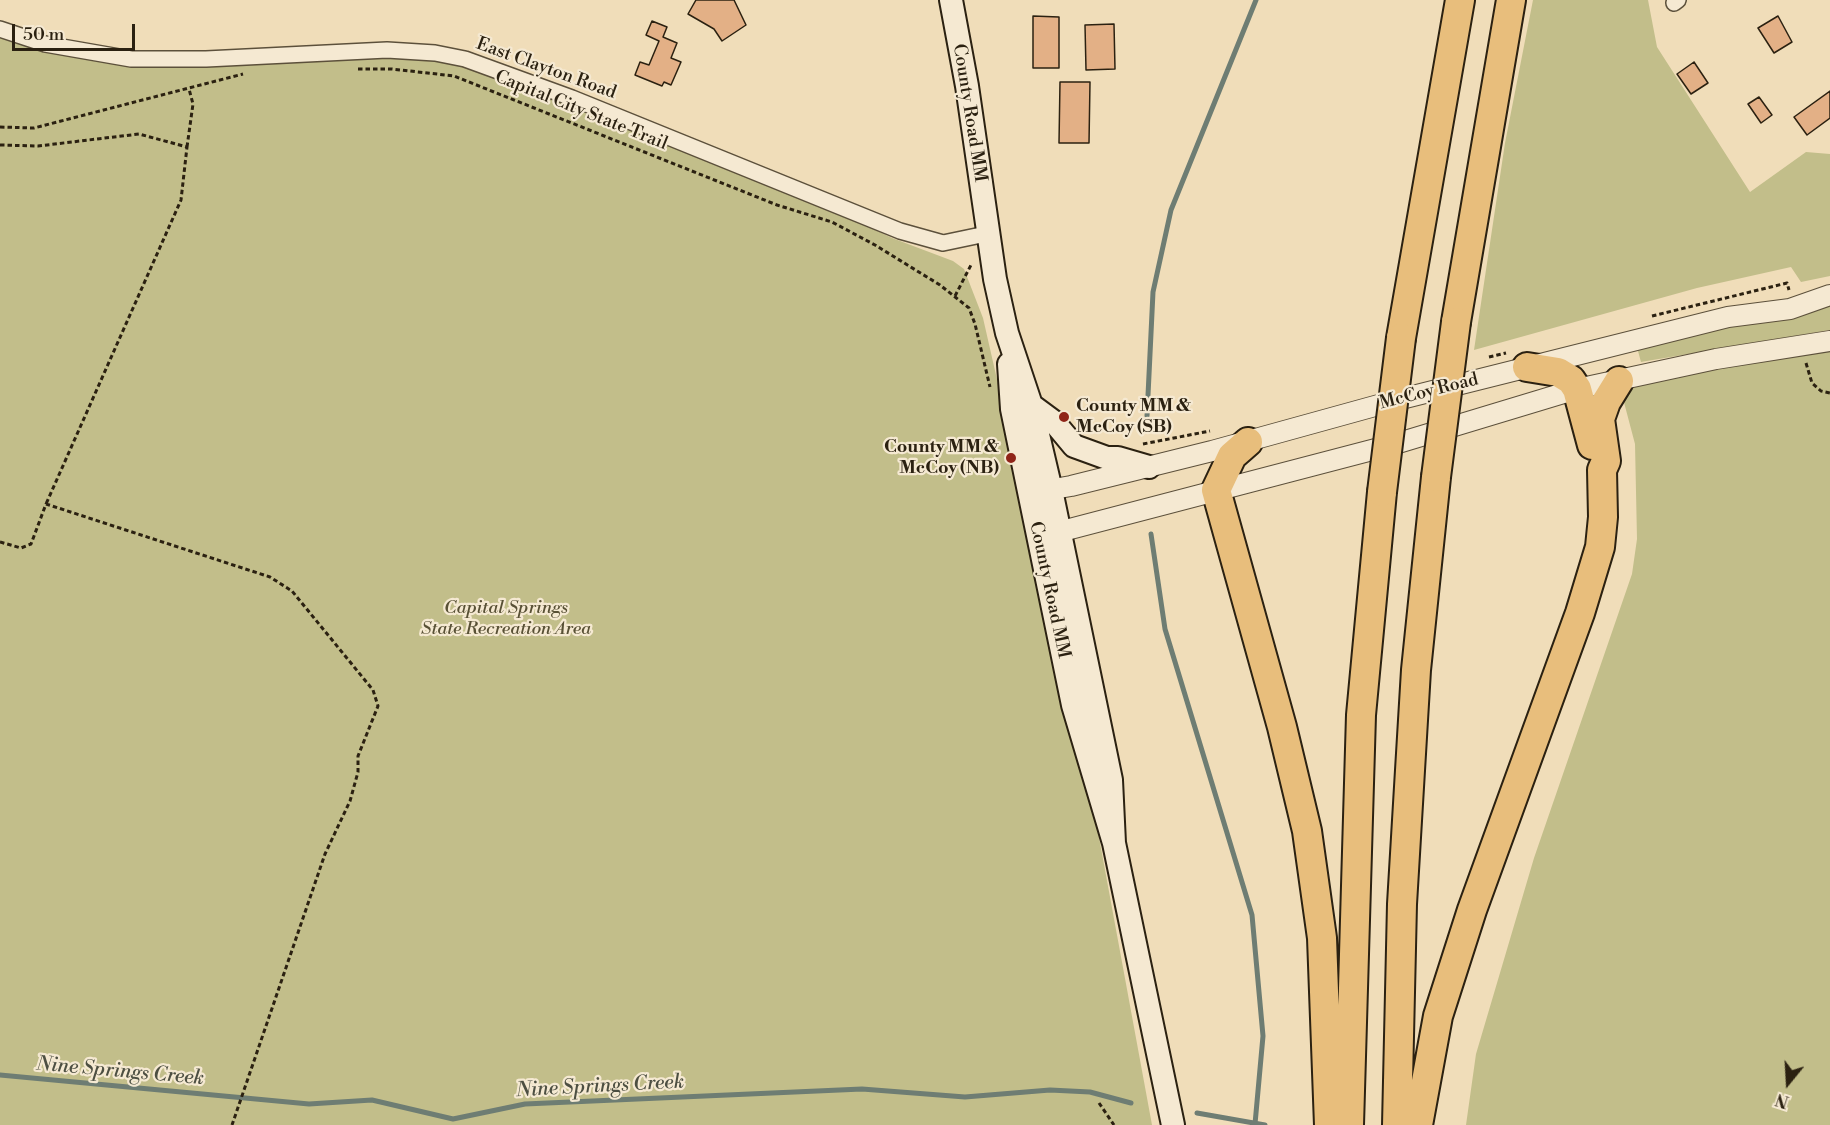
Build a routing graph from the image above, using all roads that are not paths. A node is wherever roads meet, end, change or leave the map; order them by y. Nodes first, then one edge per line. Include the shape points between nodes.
1 (951, 0) edge
2 (1460, 0) edge
3 (1511, 0) edge
4 (0, 29) edge
5 (986, 234) junction
6 (1830, 295) edge
7 (1007, 333) junction
8 (1830, 341) edge
9 (1527, 367) junction
10 (1619, 381) junction
11 (1577, 389) junction
12 (1031, 405) junction
13 (1248, 442) junction
14 (1149, 467) junction
15 (1602, 470) junction
16 (1216, 490) junction
17 (1040, 492) junction
18 (1048, 534) junction
19 (1173, 1125) edge
20 (1329, 1125) edge
21 (1349, 1125) edge
22 (1397, 1125) edge
23 (1418, 1125) edge

1 - 5 main road, County Road MM via 967,86
2 - 21 highway, bridge via 1401,338 1382,492 1361,715
3 - 22 highway, bridge via 1456,322 1416,670 1402,904
4 - 5 street, East Clayton Road via 45,44 132,59 387,50 455,57 572,98 900,231 943,243
5 - 7 main road, County Road MM
6 - 9 street, McCoy Road via 1790,309 1728,317
7 - 12 main road, County Road MM
7 - 17 main road, County Road MM via 1012,409
8 - 10 street, McCoy Road via 1716,359
9 - 11 highway via 1558,372
9 - 13 street, McCoy Road
10 - 11 street, McCoy Road
10 - 15 highway via 1600,419 1606,461
11 - 15 highway via 1596,462
11 - 16 street, McCoy Road via 1395,444
12 - 14 main road via 1054,422 1074,446
12 - 17 main road, County Road MM
13 - 14 street, McCoy Road
13 - 16 highway via 1232,456
14 - 17 street, McCoy Road
15 - 23 highway via 1600,547 1438,1016
16 - 18 street, McCoy Road
16 - 20 highway via 1307,831 1322,938
17 - 18 main road, County Road MM
18 - 19 main road, County Road MM via 1111,780 1114,843

